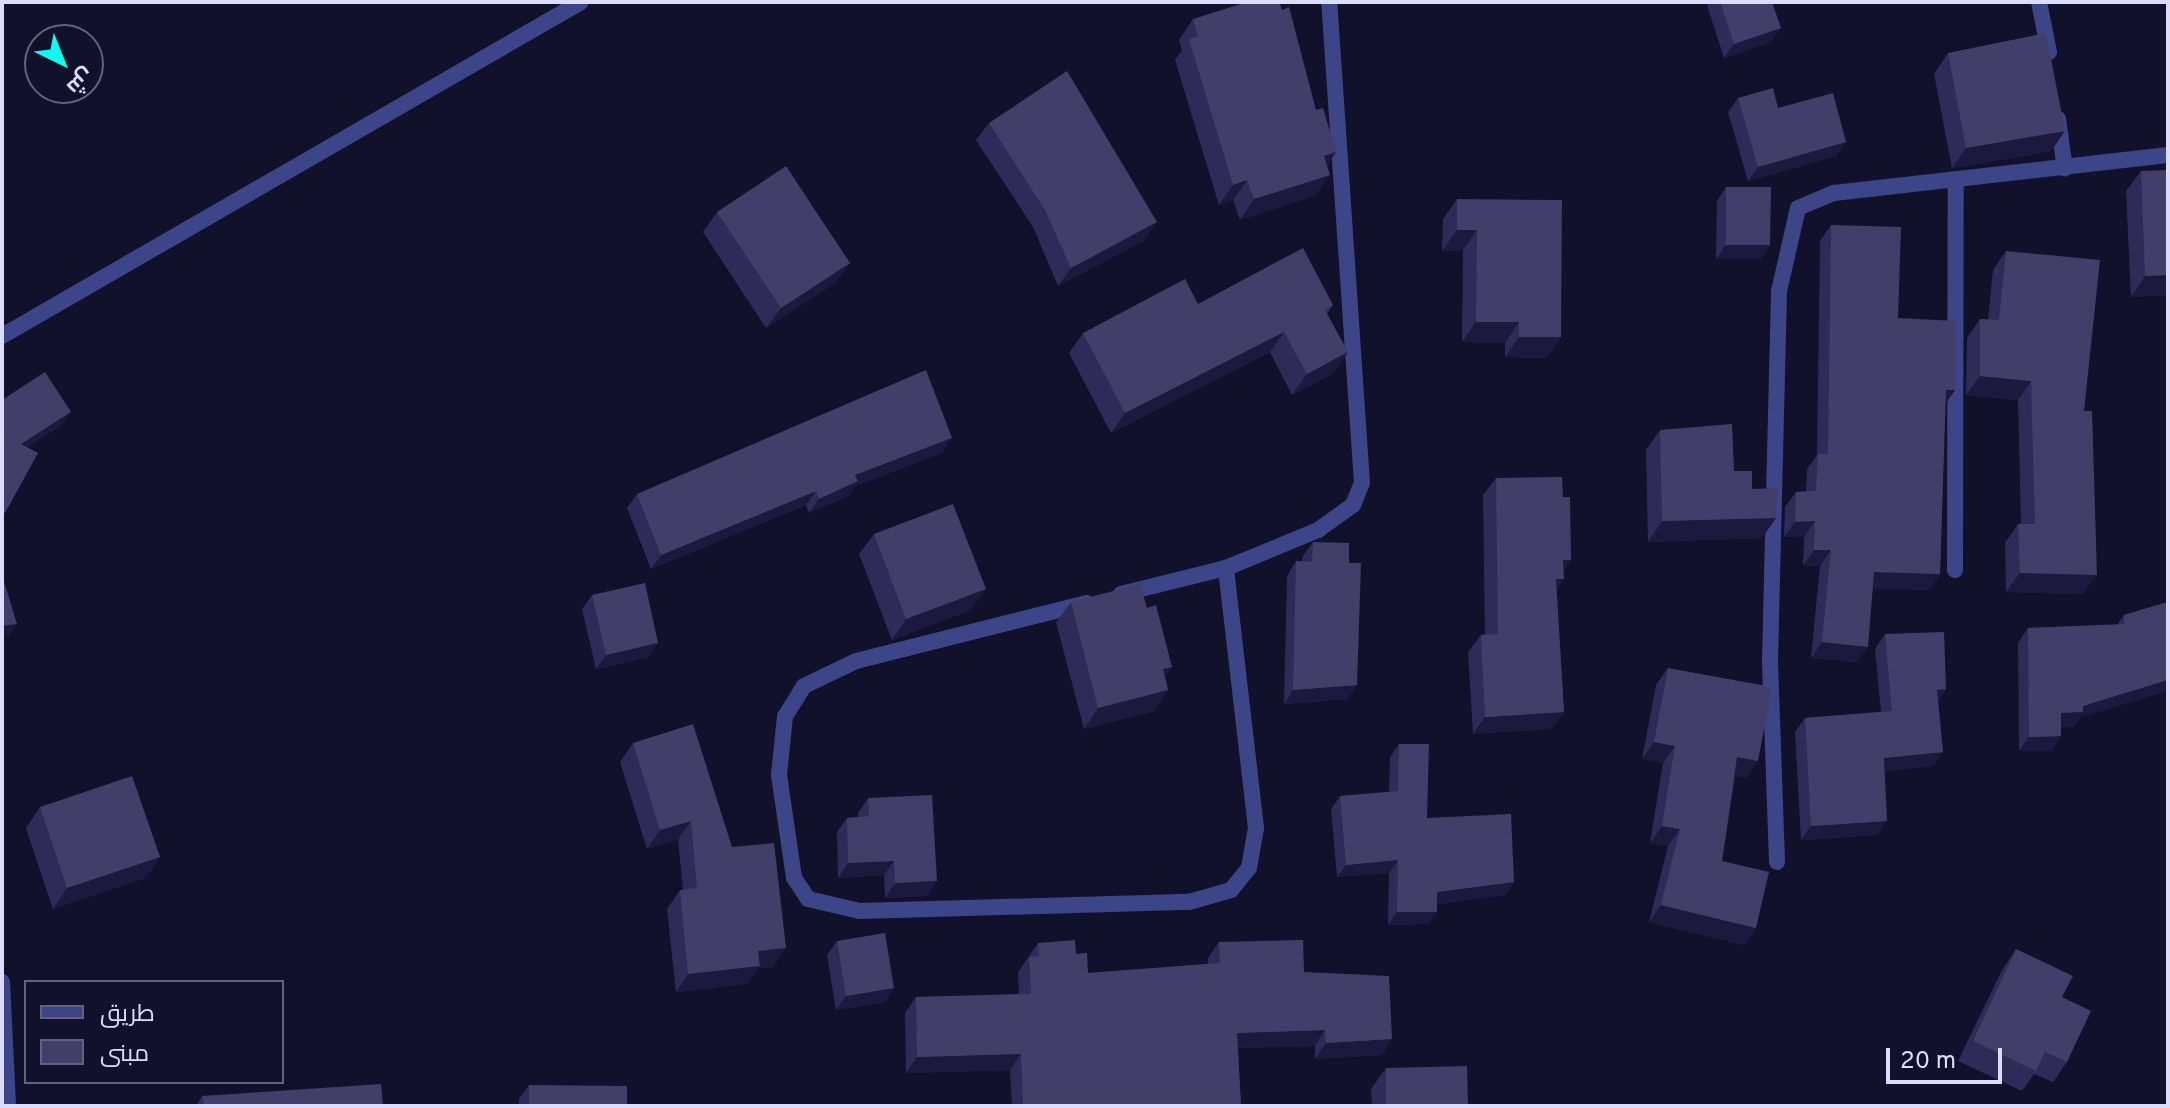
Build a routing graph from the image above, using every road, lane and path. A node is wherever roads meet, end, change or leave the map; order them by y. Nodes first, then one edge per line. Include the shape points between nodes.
1 (581, 2) edge
2 (1329, 2) edge
3 (2039, 2) edge
4 (2054, 78) edge
5 (2057, 102) edge
6 (2168, 155) edge
7 (2065, 169) junction
8 (1956, 181) junction
9 (2, 336) edge
10 (1226, 568) junction
11 (1955, 570) dead end
12 (1777, 862) dead end
13 (2, 982) edge
14 (8, 1106) edge

1 - 9 street
2 - 10 street via 1362,483 1339,518
3 - 4 street
5 - 7 street
6 - 7 street
7 - 8 street
8 - 11 street
8 - 12 street via 1808,200 1786,239 1770,645
10 - 10 street via 1256,828 1249,868 1231,890 1189,902 860,911 808,899 797,888 779,775 785,716 804,686 856,661
13 - 14 street

